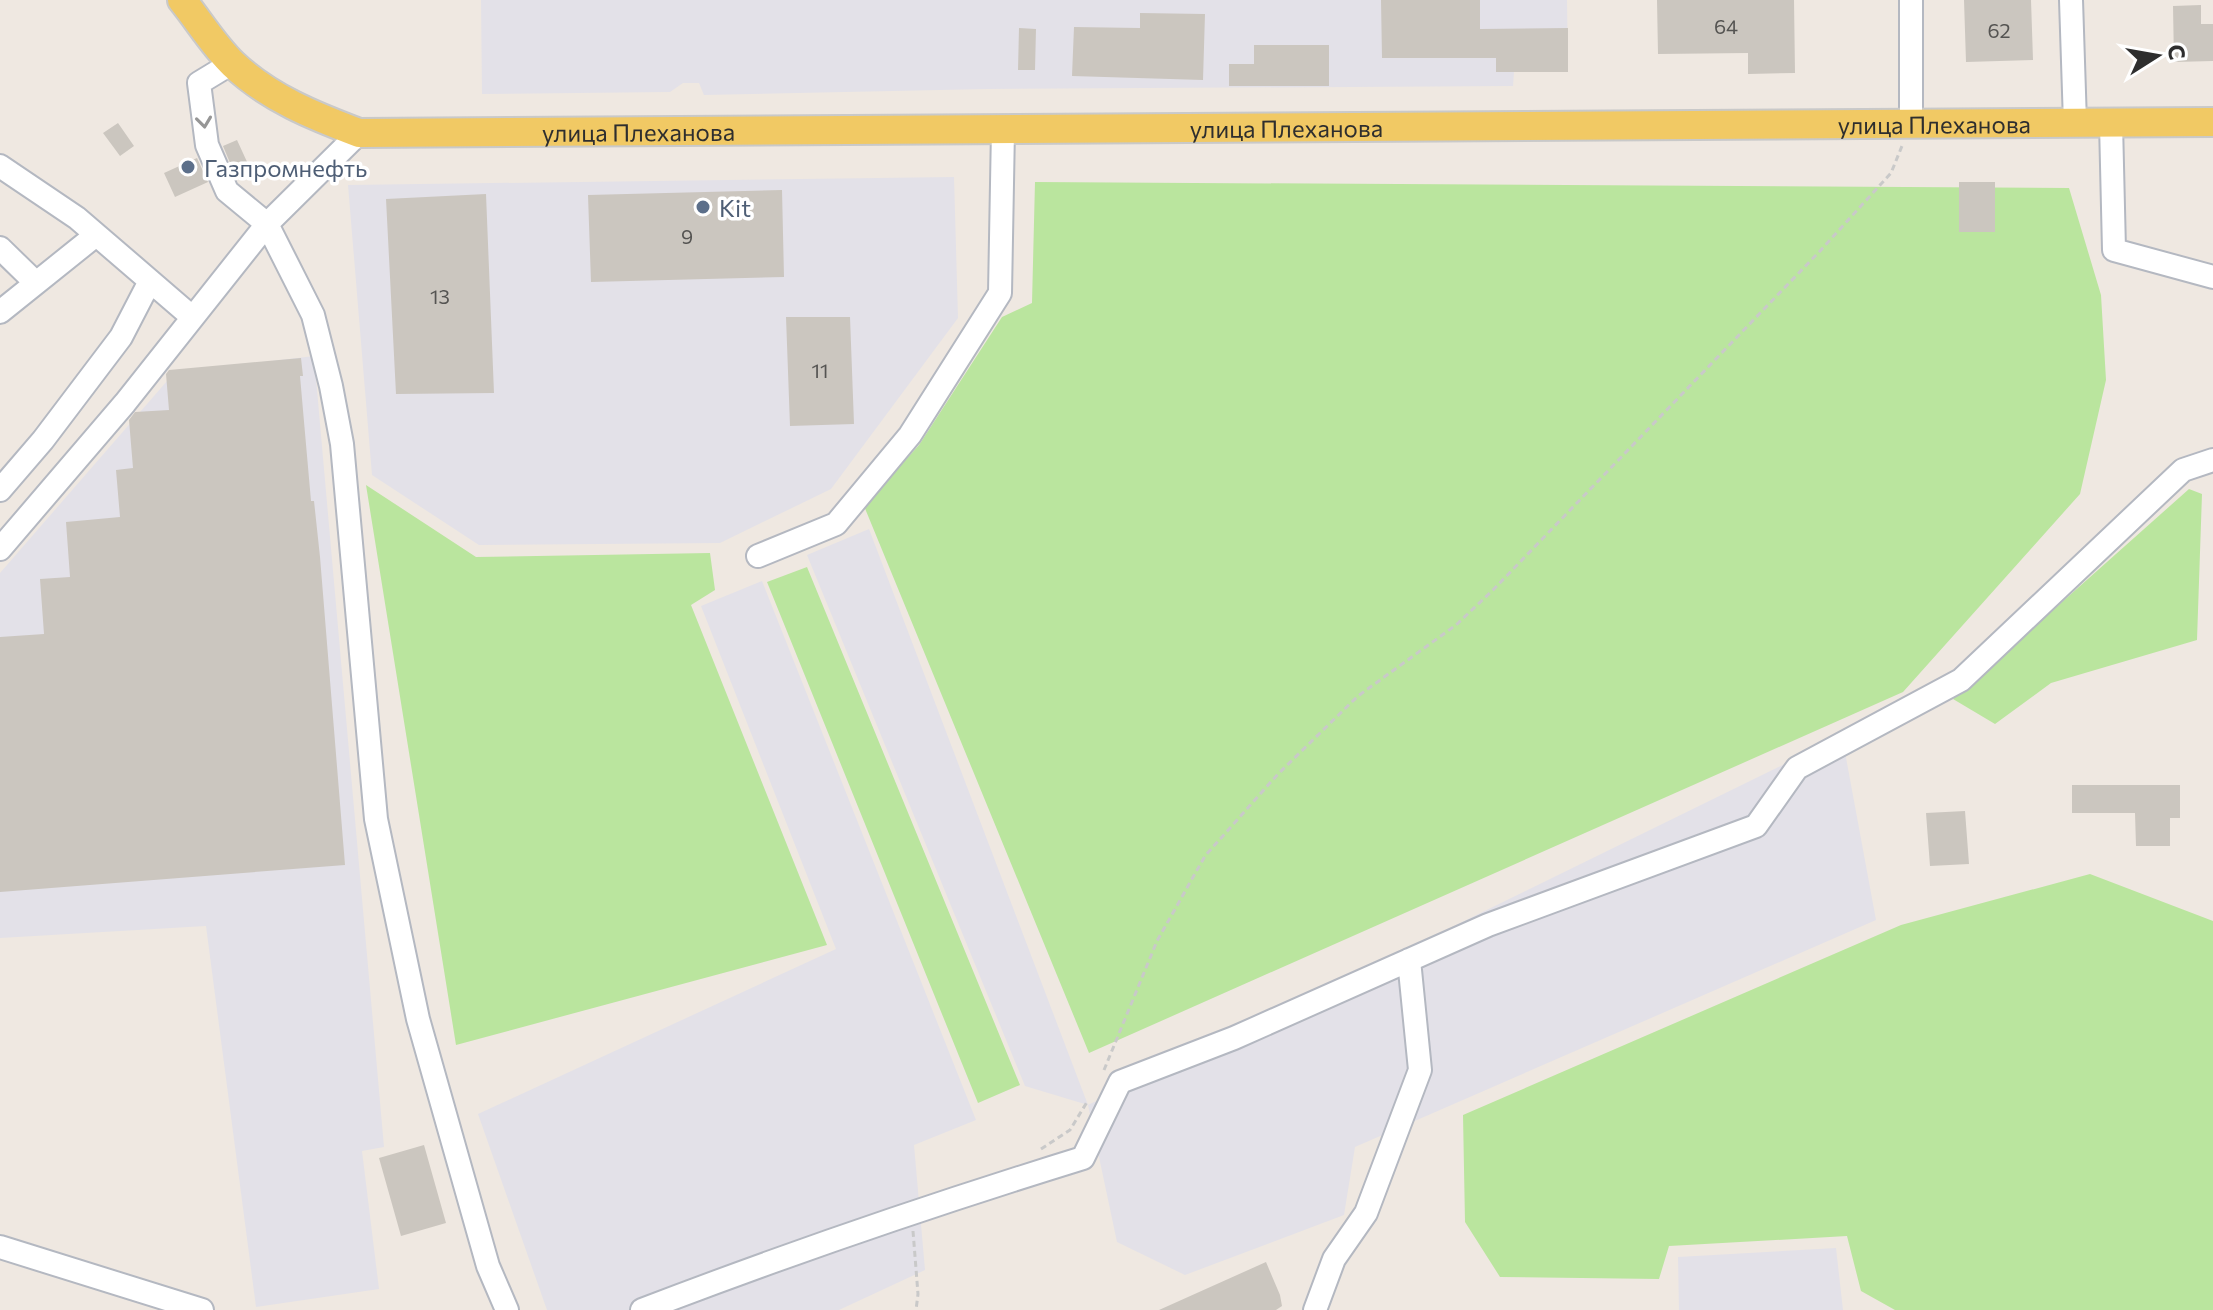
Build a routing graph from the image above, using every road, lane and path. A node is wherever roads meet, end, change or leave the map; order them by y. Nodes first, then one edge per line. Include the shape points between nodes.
1 (182, 0) edge
2 (1911, 0) edge
3 (2071, 0) edge
4 (232, 63) junction
5 (2213, 122) edge
6 (2075, 123) junction
7 (2111, 123) junction
8 (1911, 124) junction
9 (1003, 129) junction
10 (359, 133) junction
11 (0, 166) edge
12 (267, 224) junction
13 (96, 235) junction
14 (0, 248) edge
15 (2213, 277) edge
16 (150, 281) junction
17 (36, 283) junction
18 (0, 312) edge
19 (192, 317) junction
20 (2213, 460) edge
21 (0, 490) edge
22 (0, 549) edge
23 (758, 556) dead end
24 (1409, 960) junction
25 (1103, 1073) dead end
26 (1090, 1096) dead end
27 (1034, 1153) dead end
28 (914, 1211) junction
29 (0, 1247) edge
30 (202, 1310) edge
31 (507, 1310) edge
32 (642, 1310) edge
33 (916, 1310) edge
34 (1315, 1310) edge

1 - 4 main road, улица Плеханова
2 - 8 street
3 - 6 street
4 - 10 main road, улица Плеханова via 270,93
4 -> 12 street via 199,83 207,145 227,191
5 - 7 main road, улица Плеханова
6 - 7 main road, улица Плеханова
6 - 8 main road, улица Плеханова
7 - 15 street via 2114,250
8 - 9 main road, улица Плеханова
8 - 25 path via 1891,173 1493,590 1456,625 1358,696 1205,856 1157,941
9 - 10 main road, улица Плеханова
9 - 23 street via 1000,293 910,435 836,524
10 - 12 street
11 - 13 street
12 - 19 street
12 - 31 street via 313,315 331,386 342,444 376,819 418,1019 488,1266
13 - 16 street
13 - 17 street
14 - 17 street
16 - 19 street
16 - 21 street via 112,350
17 - 18 street
19 - 22 street
20 - 24 street via 2183,470 1961,680 1797,768 1756,826 1488,925
24 - 28 street via 1120,1082 1083,1158
24 - 34 street via 1420,1070 1366,1213 1334,1259
26 - 27 path via 1070,1130
28 - 32 street
28 - 33 path
29 - 30 street

